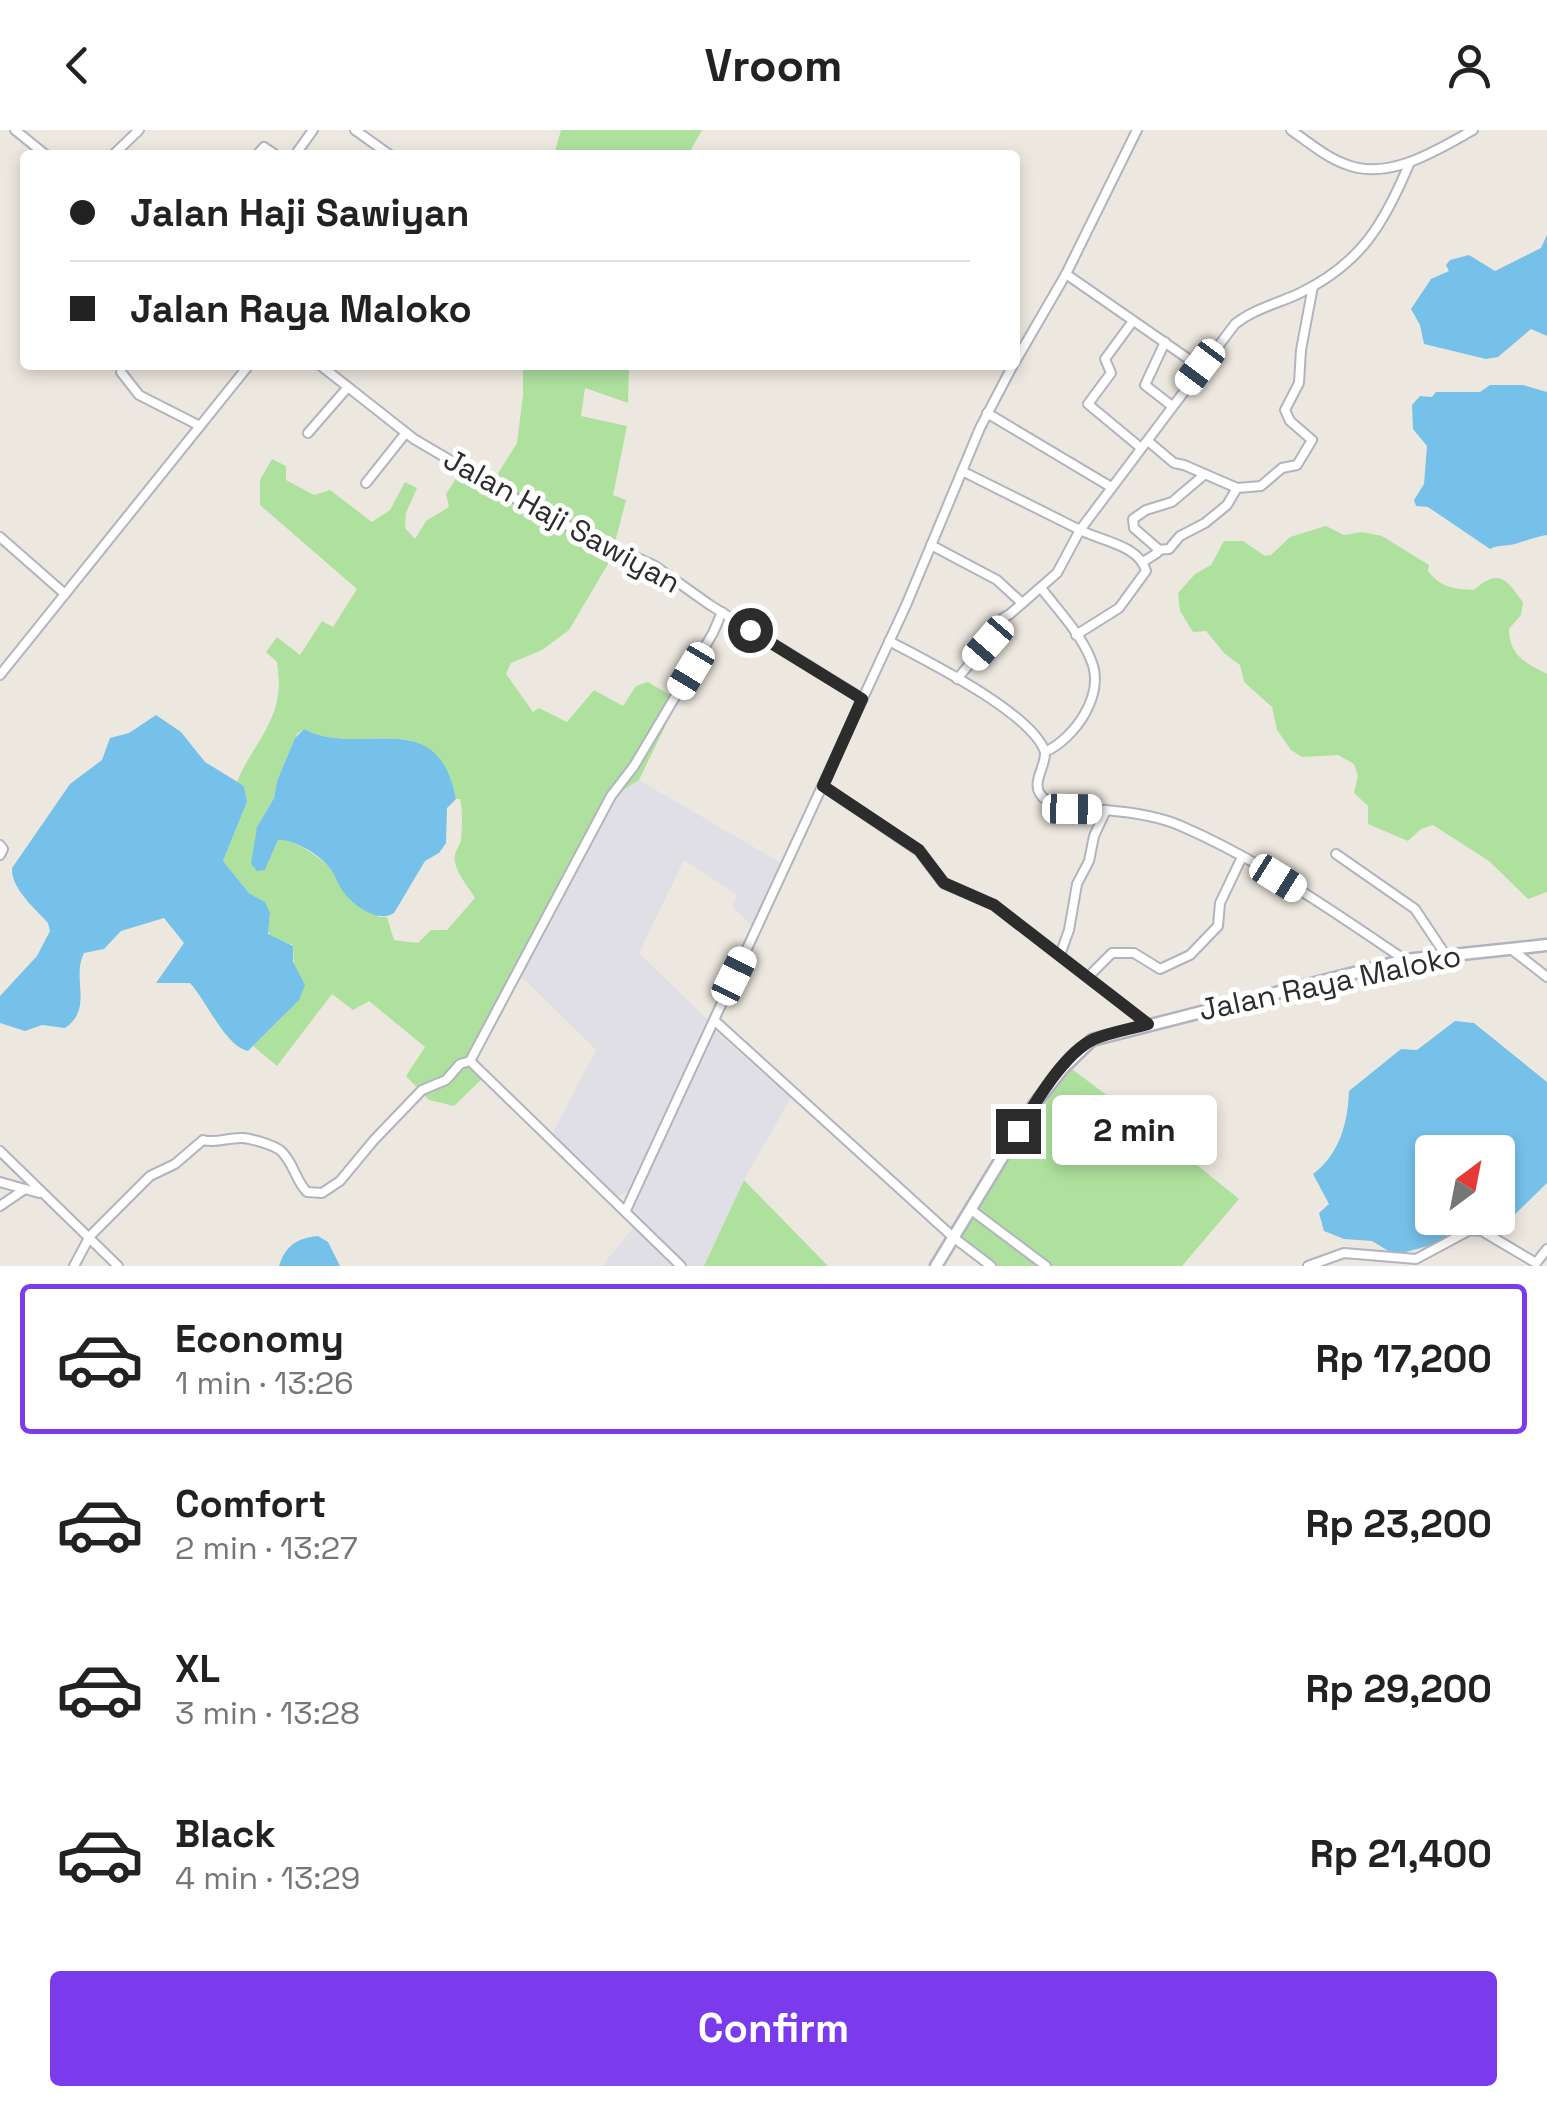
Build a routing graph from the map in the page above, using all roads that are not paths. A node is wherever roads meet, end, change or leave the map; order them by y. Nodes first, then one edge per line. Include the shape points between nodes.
1 (15, 130) edge
2 (139, 130) edge
3 (355, 130) edge
4 (1137, 130) edge
5 (1290, 130) edge
6 (1473, 130) edge
7 (40, 150) edge
8 (118, 150) edge
9 (383, 150) edge
10 (1410, 162) junction
11 (1066, 274) junction
12 (1312, 286) junction
13 (1133, 321) junction
14 (1164, 342) junction
15 (1020, 354) edge
16 (1200, 367) junction
17 (121, 370) edge
18 (245, 370) edge
19 (326, 370) edge
20 (1011, 370) edge
21 (348, 388) junction
22 (1172, 406) junction
23 (987, 413) junction
24 (200, 426) junction
25 (308, 433) dead end
26 (405, 434) junction
27 (1145, 444) junction
28 (962, 471) junction
29 (1204, 475) junction
30 (366, 482) dead end
31 (1111, 487) junction
32 (1238, 488) junction
33 (1080, 530) junction
34 (0, 537) edge
35 (931, 544) junction
36 (1158, 550) junction
37 (1144, 562) junction
38 (1041, 588) junction
39 (65, 594) junction
40 (1022, 603) junction
41 (722, 612) junction
42 (1076, 635) junction
43 (889, 641) junction
44 (0, 676) edge
45 (957, 679) junction
46 (862, 699) junction
47 (1045, 752) junction
48 (823, 786) junction
49 (1106, 810) junction
50 (0, 845) edge
51 (1336, 854) dead end
52 (0, 856) edge
53 (1242, 856) junction
54 (1547, 944) edge
55 (1509, 948) junction
56 (1444, 954) junction
57 (1060, 955) junction
58 (1404, 960) junction
59 (1088, 977) junction
60 (1547, 977) edge
61 (715, 1022) junction
62 (1148, 1024) junction
63 (470, 1060) junction
64 (0, 1151) edge
65 (0, 1182) edge
66 (26, 1189) junction
67 (43, 1194) junction
68 (0, 1206) edge
69 (970, 1209) junction
70 (626, 1210) junction
71 (90, 1236) junction
72 (953, 1238) junction
73 (1547, 1249) edge
74 (74, 1266) edge
75 (118, 1266) edge
76 (681, 1266) edge
77 (936, 1266) edge
78 (991, 1266) edge
79 (1046, 1266) edge
80 (1308, 1266) edge

1 - 7 street
2 - 8 street
3 - 9 street
4 - 11 street
5 - 10 street via 1347,166
6 - 10 street
10 - 12 street via 1370,242
11 - 13 street
11 - 15 street
12 - 16 street via 1241,319
12 - 32 street via 1300,383 1285,410 1311,446 1296,467 1280,469 1261,486
13 - 14 street
13 - 27 street via 1105,359 1111,373 1088,404
14 - 16 street
14 - 22 street via 1145,385
16 - 22 street
17 - 24 street via 140,395
18 - 24 street
19 - 21 street, Jalan Haji Sawiyan
20 - 23 street
21 - 25 street
21 - 26 street, Jalan Haji Sawiyan
22 - 27 street
23 - 28 street
23 - 31 street
24 - 39 street
26 - 30 street
26 - 41 street, Jalan Haji Sawiyan via 540,513 654,566
27 - 29 street
27 - 31 street
28 - 33 street
28 - 35 street
29 - 32 street
29 - 36 street via 1172,502 1132,519
31 - 33 street
32 - 36 street via 1209,521
33 - 37 street
33 - 38 street via 1062,567
34 - 39 street
35 - 40 street via 997,580
35 - 43 street
36 - 37 street
37 - 42 street via 1143,579 1120,608
38 - 40 street
38 - 42 street
39 - 44 street
40 - 45 street via 995,623 989,641
41 - 46 street, Jalan Haji Sawiyan
41 - 63 street via 603,810
42 - 47 street via 1094,670 1089,704 1065,738
43 - 45 street
43 - 46 street
45 - 47 street via 1030,727
46 - 48 street
47 - 49 street via 1036,784 1041,797 1062,808
48 - 57 street via 919,850 944,883 994,905
48 - 61 street
49 - 53 street via 1173,823
49 - 57 street via 1077,884
50 - 52 street
51 - 56 street via 1415,909
53 - 58 street
53 - 59 street via 1220,903 1218,926 1190,955 1160,969 1134,953 1112,953
54 - 55 street, Jalan Raya Maloko
55 - 56 street, Jalan Raya Maloko
55 - 60 street
56 - 58 street, Jalan Raya Maloko
57 - 59 street
58 - 62 street, Jalan Raya Maloko
59 - 62 street
61 - 70 street
61 - 72 street
62 - 69 street, Jalan Raya Maloko via 1081,1048 1034,1105
63 - 70 street
63 - 71 street via 422,1090 322,1193 298,1183 292,1162 276,1147 242,1138 203,1140 150,1176
64 - 67 street
65 - 66 street
66 - 67 street
66 - 68 street
67 - 71 street
69 - 72 street, Jalan Raya Maloko
69 - 79 street
70 - 76 street
71 - 74 street
71 - 75 street
72 - 77 street, Jalan Raya Maloko
72 - 78 street
73 - 80 street via 1536,1263 1470,1230 1416,1259 1344,1253

